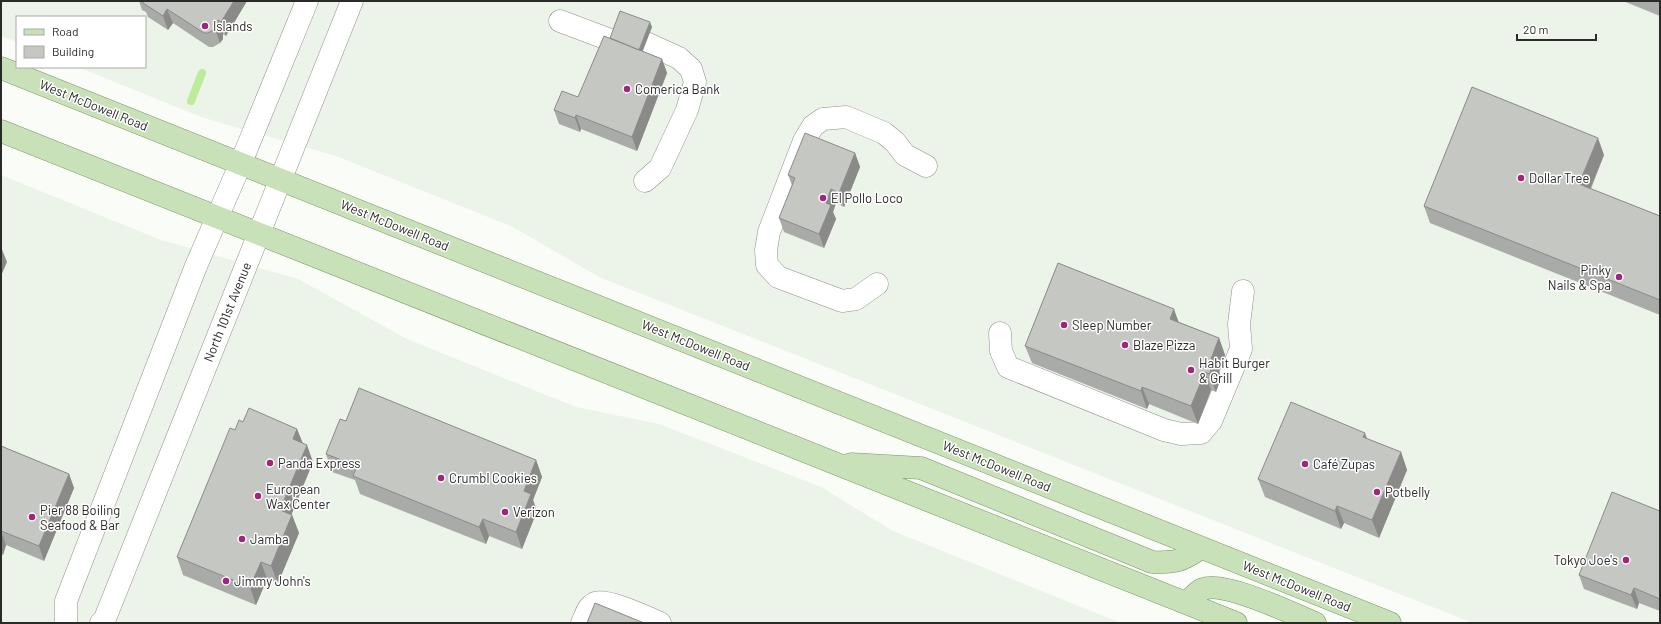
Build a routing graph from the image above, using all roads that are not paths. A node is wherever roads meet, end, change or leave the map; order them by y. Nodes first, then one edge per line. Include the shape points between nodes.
1 (307, 1) edge
2 (352, 1) edge
3 (562, 16) dead end
4 (615, 36) edge
5 (643, 48) edge
6 (1, 68) edge
7 (1, 131) edge
8 (240, 165) junction
9 (926, 166) dead end
10 (641, 179) dead end
11 (281, 181) junction
12 (217, 218) junction
13 (259, 234) junction
14 (877, 284) dead end
15 (1243, 291) dead end
16 (1000, 333) dead end
17 (832, 462) junction
18 (1201, 548) junction
19 (1187, 603) junction
20 (66, 623) edge
21 (101, 623) edge
22 (582, 623) edge
23 (660, 623) edge
24 (1236, 623) edge
25 (1315, 623) edge
26 (1390, 623) edge

1 - 8 lane
2 - 11 lane, North 101st Avenue
3 - 4 lane
5 - 10 lane via 679,58 691,69 695,82 687,110 660,168
6 - 8 main road, West McDowell Road
7 - 12 main road
8 - 11 main road, West McDowell Road
8 - 12 lane
9 - 14 lane via 905,155 884,133 846,117 823,119 813,126 804,140 769,232 767,265 778,277 842,301 856,300
11 - 13 lane, North 101st Avenue
11 - 18 main road, West McDowell Road
12 - 13 main road
12 - 20 lane via 68,594
13 - 17 main road
13 - 21 lane, North 101st Avenue via 104,621
15 - 16 lane via 1239,324 1241,349 1212,421 1201,433 1180,434 1164,430 1008,367 1001,351
17 - 18 main road via 921,468 1152,562 1168,563 1182,560
17 - 19 main road
18 - 26 main road, West McDowell Road
19 - 24 main road
19 - 25 main road via 1202,589 1232,589
22 - 23 lane via 589,607 597,602 608,603

